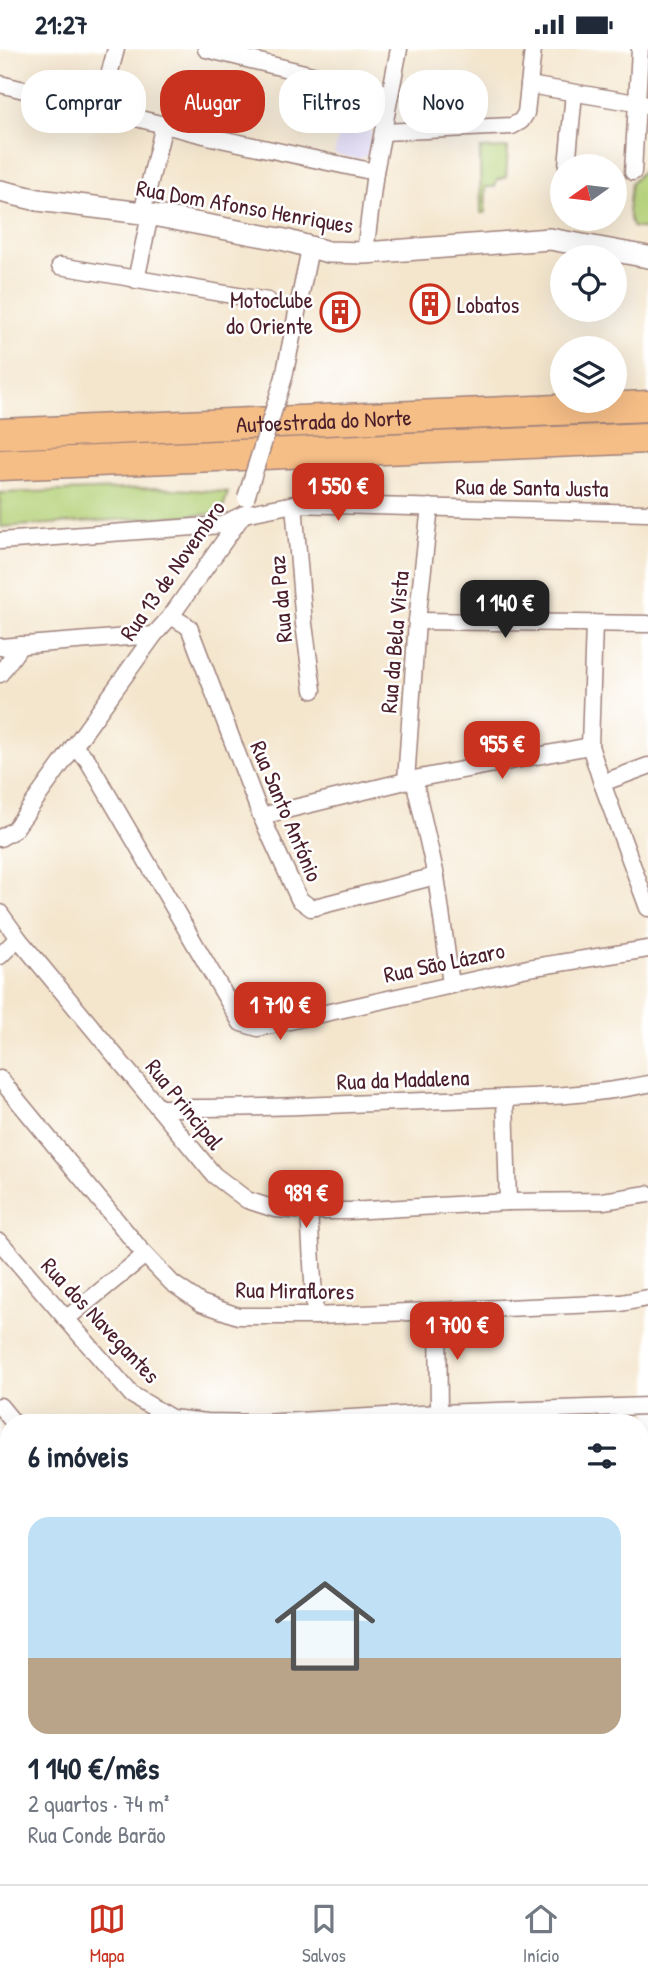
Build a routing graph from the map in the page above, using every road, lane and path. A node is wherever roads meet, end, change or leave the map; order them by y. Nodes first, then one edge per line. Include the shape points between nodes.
1 (116, 49) edge
2 (206, 49) edge
3 (399, 49) edge
4 (533, 49) edge
5 (640, 49) edge
6 (110, 70) edge
7 (0, 84) edge
8 (529, 85) junction
9 (21, 89) edge
10 (574, 93) junction
11 (390, 94) junction
12 (642, 104) edge
13 (385, 121) edge
14 (385, 132) edge
15 (162, 133) edge
16 (200, 133) edge
17 (383, 133) edge
18 (569, 154) edge
19 (375, 172) junction
20 (633, 172) dead end
21 (0, 191) edge
22 (146, 214) junction
23 (310, 248) junction
24 (365, 253) junction
25 (648, 257) edge
26 (60, 266) dead end
27 (136, 280) junction
28 (268, 301) dead end
29 (648, 406) edge
30 (0, 434) edge
31 (648, 438) edge
32 (0, 465) edge
33 (295, 504) junction
34 (245, 506) junction
35 (430, 507) junction
36 (648, 513) edge
37 (0, 541) edge
38 (171, 617) junction
39 (417, 621) junction
40 (594, 623) junction
41 (648, 624) edge
42 (155, 635) junction
43 (21, 645) junction
44 (0, 647) edge
45 (0, 674) edge
46 (313, 690) dead end
47 (590, 746) junction
48 (74, 747) junction
49 (648, 766) edge
50 (410, 780) junction
51 (601, 783) junction
52 (261, 816) junction
53 (7, 834) edge
54 (0, 848) edge
55 (436, 876) junction
56 (643, 876) edge
57 (648, 908) edge
58 (0, 913) edge
59 (18, 938) junction
60 (648, 949) edge
61 (0, 957) edge
62 (451, 984) junction
63 (0, 1079) edge
64 (648, 1084) edge
65 (505, 1098) junction
66 (160, 1108) junction
67 (648, 1194) edge
68 (508, 1202) junction
69 (309, 1211) junction
70 (0, 1242) edge
71 (145, 1255) junction
72 (648, 1298) edge
73 (438, 1312) junction
74 (315, 1316) junction
75 (66, 1319) junction
76 (648, 1406) edge
77 (439, 1413) junction
78 (165, 1414) edge
79 (421, 1414) edge

1 - 6 street
2 - 11 street
3 - 11 street
4 - 8 street
5 - 12 street
7 - 9 street
8 - 10 street
8 - 14 street via 526,113 512,126
10 - 12 street
10 - 18 street
11 - 13 street
12 - 20 street
15 - 22 street
16 - 19 street
17 - 19 street
19 - 24 street
21 - 22 street, Rua Dom Afonso Henriques
22 - 23 street, Rua Dom Afonso Henriques
22 - 27 street
23 - 24 street, Rua Dom Afonso Henriques
23 - 34 street, Rua 13 de Novembro, bridge via 284,377
24 - 25 street, Rua Dom Afonso Henriques via 550,239
26 - 27 street
27 - 28 street
29 - 30 highway, Autoestrada do Norte
31 - 32 highway, Autoestrada do Norte
33 - 34 street, Rua de Santa Justa
33 - 35 street, Rua de Santa Justa
33 - 46 street, Rua da Paz
34 - 37 street, Rua de Santa Justa via 222,525
34 - 38 street, Rua 13 de Novembro
35 - 36 street, Rua de Santa Justa
35 - 39 street, Rua da Bela Vista
38 - 42 street, Rua 13 de Novembro
38 - 52 street, Rua Santo António via 189,627
39 - 40 street
39 - 50 street, Rua da Bela Vista
40 - 41 street
40 - 47 street
42 - 43 street
42 - 48 street, Rua 13 de Novembro
43 - 44 street
43 - 45 street
47 - 50 street
47 - 51 street
48 - 53 street, Rua 13 de Novembro
48 - 62 street, Rua São Lázaro via 87,759 241,1023 258,1028
49 - 51 street
50 - 52 street
50 - 55 street, Rua da Bela Vista
51 - 56 street
52 - 55 street, Rua Santo António via 299,899 311,908
53 - 54 street, Rua 13 de Novembro
55 - 62 street, Rua da Bela Vista
56 - 57 street
58 - 59 street, Rua Principal
59 - 61 street
59 - 66 street, Rua Principal
60 - 62 street, Rua São Lázaro
63 - 71 street, Rua Miraflores
64 - 65 street, Rua da Madalena
65 - 66 street, Rua da Madalena via 247,1109
65 - 68 street
66 - 69 street, Rua Principal via 214,1175 247,1200 275,1209
67 - 68 street, Rua Principal via 603,1201
68 - 69 street, Rua Principal
69 - 74 street
70 - 75 street, Rua dos Navegantes
71 - 74 street, Rua Miraflores via 172,1283 201,1303 238,1315
71 - 75 street
72 - 73 street, Rua Miraflores
73 - 74 street, Rua Miraflores
73 - 77 street
75 - 78 street, Rua dos Navegantes via 132,1395
76 - 77 street, Rua dos Navegantes
77 - 79 street, Rua dos Navegantes

